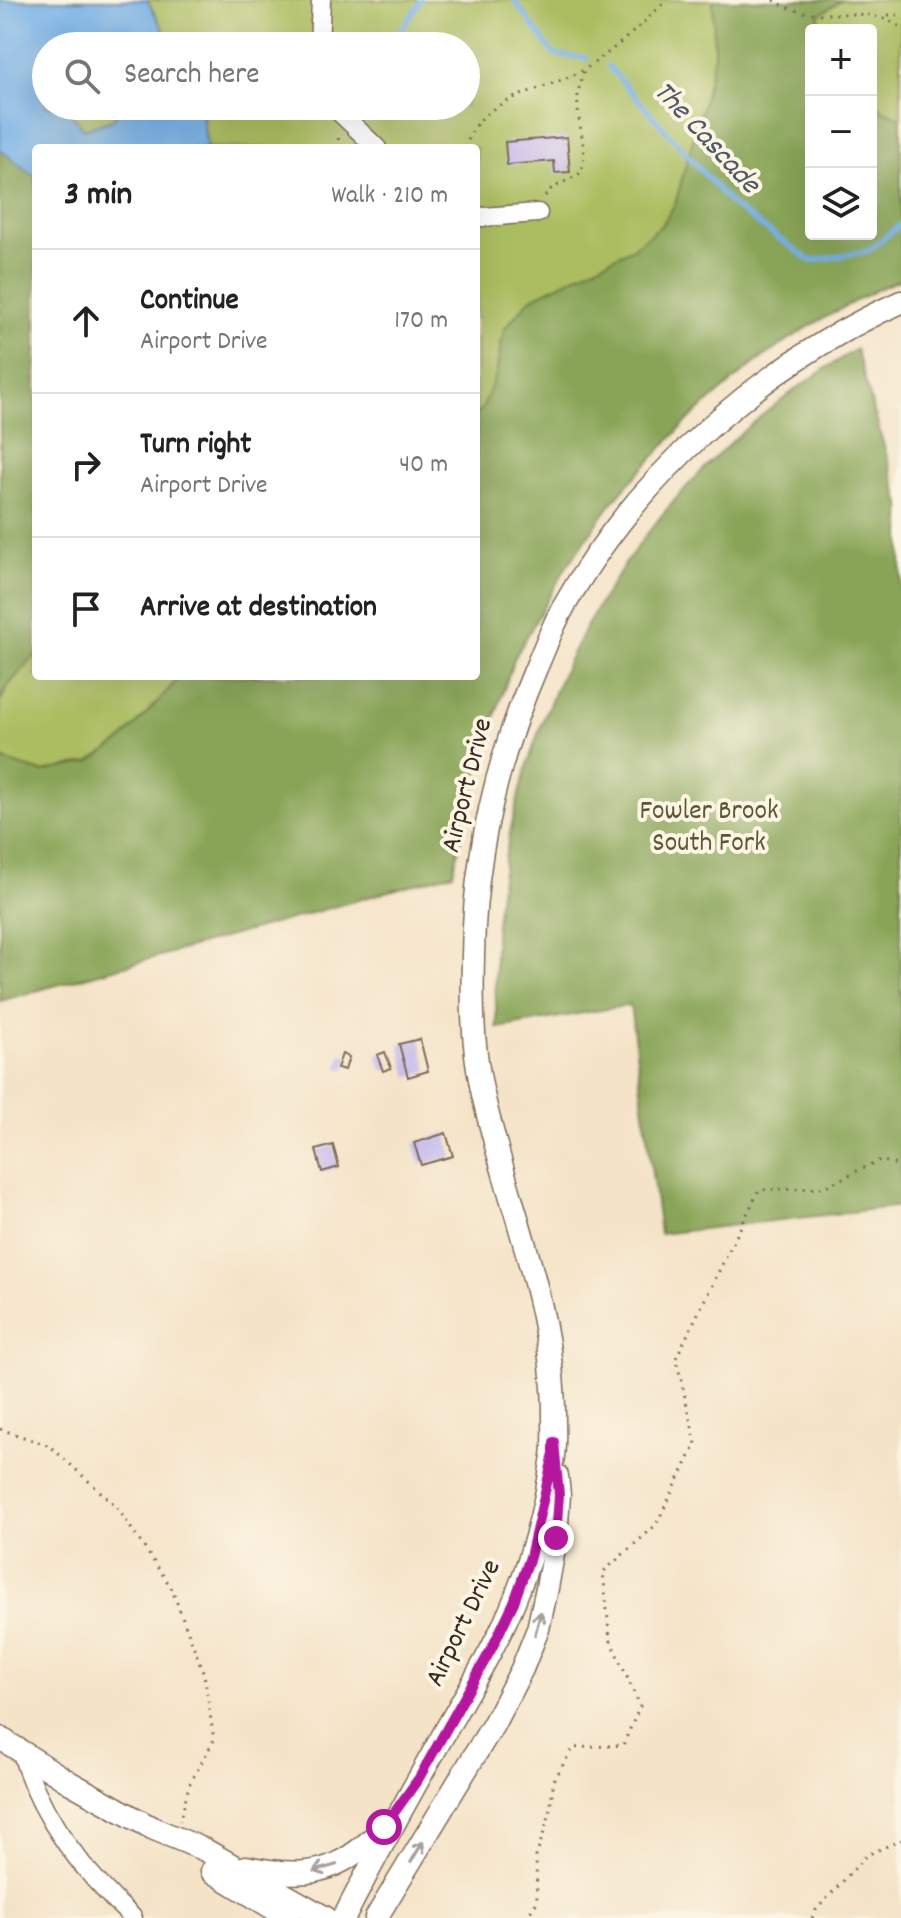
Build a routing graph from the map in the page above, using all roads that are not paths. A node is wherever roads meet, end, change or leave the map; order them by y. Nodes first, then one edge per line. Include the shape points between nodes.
1 (321, 0) edge
2 (320, 32) edge
3 (348, 120) edge
4 (373, 144) edge
5 (538, 213) road end
6 (480, 217) edge
7 (901, 302) edge
8 (554, 1442) junction
9 (0, 1738) edge
10 (21, 1750) junction
11 (419, 1778) junction
12 (152, 1828) junction
13 (205, 1850) junction
14 (241, 1888) junction
15 (133, 1918) edge
16 (271, 1918) edge
17 (289, 1918) edge
18 (326, 1918) edge
19 (344, 1918) edge
20 (376, 1918) edge

1 - 2 lane
3 - 4 lane
5 - 6 lane
7 - 8 main road, Airport Drive via 791,362 698,438 656,481 562,609 515,721 476,887 474,1044 551,1352
8 - 11 main road, Airport Drive via 530,1557 514,1602
20 -> 8 main road, Airport Drive via 493,1725 538,1629 556,1538
9 - 10 main road, Airport Drive
10 - 12 main road, Airport Drive
10 - 15 lane via 46,1813 104,1892
11 -> 13 main road, Airport Drive via 384,1827 338,1865 288,1874 247,1867
11 - 19 main road, Airport Drive
12 - 13 main road, Airport Drive
12 - 14 main road, Airport Drive
13 - 18 main road, Airport Drive
14 - 16 main road
14 - 17 main road, Airport Drive

